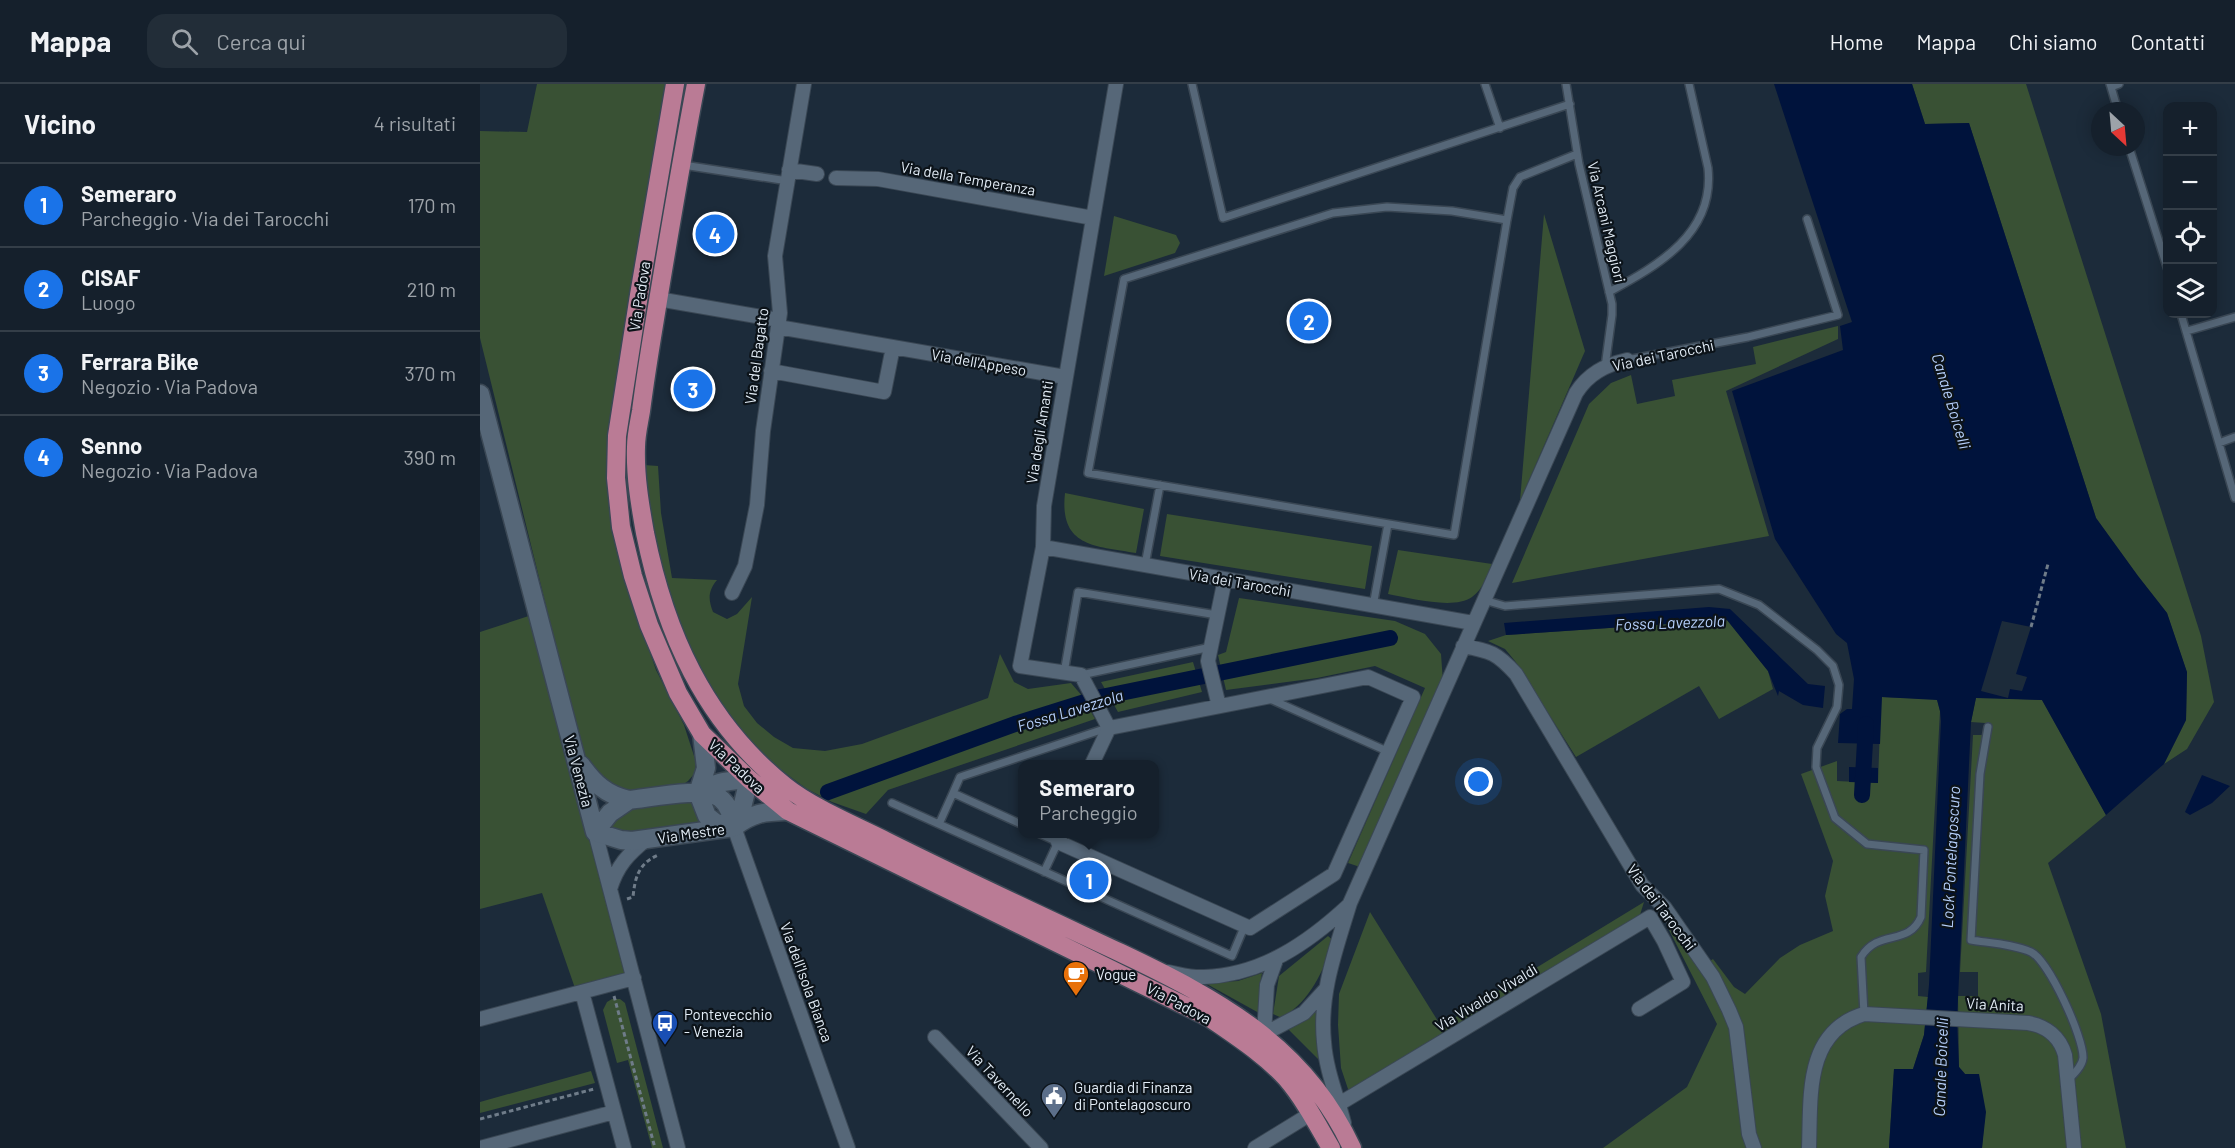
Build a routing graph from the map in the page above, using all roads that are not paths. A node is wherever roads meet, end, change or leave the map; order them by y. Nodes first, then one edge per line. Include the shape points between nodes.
1 (675, 84) edge
2 (696, 84) edge
3 (800, 84) edge
4 (1116, 84) edge
5 (1192, 84) edge
6 (1485, 84) edge
7 (1566, 84) edge
8 (1689, 84) edge
9 (2119, 84) edge
10 (2110, 86) edge
11 (2115, 102) edge
12 (1570, 104) junction
13 (1500, 128) junction
14 (1577, 154) junction
15 (2132, 156) edge
16 (681, 165) junction
17 (817, 174) dead end
18 (789, 176) junction
19 (836, 178) dead end
20 (1093, 218) junction
21 (1807, 219) dead end
22 (1507, 220) junction
23 (2166, 264) edge
24 (1609, 292) junction
25 (639, 295) junction
26 (658, 299) junction
27 (2235, 317) edge
28 (2182, 318) edge
29 (778, 324) junction
30 (2187, 332) junction
31 (893, 347) junction
32 (1626, 360) joint
33 (1605, 366) junction
34 (771, 371) junction
35 (1065, 377) junction
36 (480, 394) edge
37 (2235, 437) edge
38 (2218, 442) junction
39 (617, 445) junction
40 (636, 446) junction
41 (1160, 485) junction
42 (2233, 488) edge
43 (2235, 498) edge
44 (1388, 524) junction
45 (1043, 547) junction
46 (1145, 565) junction
47 (1225, 579) junction
48 (732, 593) dead end
49 (1484, 600) junction
50 (1373, 606) junction
51 (1217, 615) junction
52 (1473, 623) junction
53 (1464, 646) junction
54 (1209, 654) junction
55 (1064, 673) junction
56 (1081, 675) junction
57 (1266, 697) junction
58 (1219, 706) junction
59 (1988, 727) dead end
60 (1109, 728) junction
61 (702, 734) junction
62 (1389, 752) junction
63 (576, 758) junction
64 (1094, 760) edge
65 (762, 765) junction
66 (749, 779) junction
67 (698, 793) junction
68 (953, 793) junction
69 (629, 800) junction
70 (892, 803) dead end
71 (788, 811) junction
72 (1018, 823) edge
73 (939, 824) junction
74 (734, 827) junction
75 (595, 832) junction
76 (1059, 838) edge
77 (648, 839) junction
78 (908, 861) junction
79 (1044, 872) junction
80 (1334, 874) junction
81 (1358, 885) junction
82 (612, 896) junction
83 (1350, 903) junction
84 (1665, 908) junction
85 (1010, 910) junction
86 (1650, 917) junction
87 (1245, 925) junction
88 (1276, 960) junction
89 (1158, 971) junction
90 (634, 978) junction
91 (1325, 990) junction
92 (582, 992) junction
93 (1639, 1009) dead end
94 (1864, 1014) junction
95 (480, 1019) edge
96 (935, 1036) dead end
97 (1258, 1041) junction
98 (2067, 1081) junction
99 (1334, 1106) junction
100 (614, 1112) junction
101 (1312, 1113) junction
102 (1350, 1142) edge
103 (480, 1148) edge
104 (624, 1148) edge
105 (678, 1148) edge
106 (848, 1148) edge
107 (1041, 1148) edge
108 (1255, 1148) edge
109 (1331, 1148) edge
110 (1754, 1148) edge
111 (1809, 1148) edge
112 (2074, 1148) edge

1 - 25 main road, Via Padova
2 - 16 main road, Via Padova
3 - 18 street, Via del Bagatto
4 - 20 street, Via degli Amanti
5 - 13 lane via 1223,218
6 - 13 lane
7 - 12 lane, Via Arcani Maggiori
8 - 24 lane via 1710,181 1705,203 1689,233 1670,255
9 - 10 lane
10 - 11 lane
12 - 13 lane
12 - 14 lane, Via Arcani Maggiori
14 - 22 lane via 1520,177 1513,188
14 - 24 lane, Via Arcani Maggiori
15 - 23 lane
16 - 18 lane
16 - 26 main road, Via Padova
17 - 18 street
18 - 29 street, Via del Bagatto via 774,265 780,300
19 - 20 street, Via della Temperanza via 878,179
20 - 35 street, Via degli Amanti
21 - 32 lane, Via dei Tarocchi via 1838,315 1748,338
22 - 41 lane via 1416,208 1357,209 1333,213 1124,279 1088,473
22 - 44 lane via 1454,535
24 - 33 lane, Via Arcani Maggiori via 1612,315
25 - 26 main road, Via dell'Appeso
25 - 39 main road, Via Padova
26 - 29 street, Via dell'Appeso
26 - 40 main road, Via Padova
27 - 30 lane
28 - 30 lane
29 - 31 street, Via dell'Appeso
29 - 34 street, Via del Bagatto
30 - 38 lane
31 - 34 street via 884,392
31 - 35 street, Via dell'Appeso
32 - 33 street, Via dei Tarocchi
33 - 49 street, Via dei Tarocchi via 1576,393
34 - 48 street, Via del Bagatto via 757,505 745,566
35 - 45 street, Via degli Amanti via 1044,506
36 - 63 street, Via Venezia
37 - 38 lane
38 - 42 lane
39 - 40 main road
39 - 61 main road, Via Padova via 621,527 633,576 678,693
40 - 65 main road, Via Padova via 638,498 666,612 708,703
41 - 44 lane
41 - 46 lane
42 - 43 lane
44 - 50 lane
45 - 46 street, Via dei Tarocchi
45 - 55 street, Via degli Amanti via 1020,666
46 - 47 street, Via dei Tarocchi
47 - 50 street, Via dei Tarocchi
47 - 51 street
49 - 52 street, Via dei Tarocchi
49 - 94 lane via 1504,606 1719,590 1759,605 1833,666 1839,685 1837,707 1817,748 1816,767 1835,818 1868,844 1924,850 1918,924 1902,936 1872,943 1861,957
50 - 52 street, Via dei Tarocchi
51 - 54 street
51 - 55 lane via 1078,592
52 - 53 street, Via dei Tarocchi
53 - 81 street, Via dei Tarocchi
53 - 84 street, Via dei Tarocchi via 1490,651 1516,674 1642,885
54 - 56 lane
54 - 58 street
55 - 56 street, Via degli Amanti
56 - 60 street
57 - 58 street
57 - 62 lane
57 - 62 street via 1368,677 1413,697
58 - 60 street
59 - 98 lane via 1980,774 1971,940 2031,952 2046,967 2071,1016 2083,1059
60 - 64 street
60 - 68 lane via 960,777
61 - 66 main road, Via Padova
61 - 67 street via 706,768
62 - 80 street
63 - 69 street, Via Mestre via 599,787
63 - 75 street, Via Venezia
65 - 66 main road, Via Mestre
65 - 78 main road, Via Padova via 786,788
66 - 67 street, Via Mestre via 710,784
66 - 71 main road, Via Padova
66 - 74 street, Via Mestre
67 - 69 street, Via Mestre
67 - 74 street, Via Mestre via 720,798 731,813
68 - 72 lane
68 - 73 lane
69 - 75 street via 610,813
70 - 73 lane
71 - 74 street, Via Mestre via 759,812
71 - 78 main road, Via Padova
73 - 79 lane
74 - 77 street, Via Mestre
74 - 106 street, Via dell'Isola Bianca
75 - 77 street, Via Mestre via 621,840
75 - 82 street, Via Venezia
76 - 79 lane
76 - 87 street
77 - 82 street, Via Mestre via 619,865
78 - 85 main road, Via Padova
79 - 87 lane via 1232,956
80 - 81 street
80 - 87 street via 1250,928
81 - 83 street, Via dei Tarocchi
82 - 90 street, Via Venezia
83 - 88 street, Via dei Tarocchi
83 - 91 street, Via dei Tarocchi
84 - 86 street, Via Vivaldo Vivaldi
84 - 110 street, Via dei Tarocchi via 1713,976 1736,1027
85 - 89 main road, Via Padova
85 - 97 main road, Via Padova via 1110,967
86 - 93 street via 1683,982
86 - 99 street, Via Vivaldo Vivaldi
88 - 89 street, Via dei Tarocchi via 1234,974 1202,977
88 - 97 street via 1267,985
89 - 97 main road, Via Padova via 1205,996
90 - 92 street
90 - 105 street, Via Venezia
91 - 97 street, Via dei Tarocchi via 1304,1012
91 - 99 street, Via dei Tarocchi via 1323,1043
92 - 95 street
92 - 100 street
94 - 98 street, Via Anita via 2028,1023 2043,1028 2062,1044
94 - 111 street, Via Anita via 1840,1025 1819,1051 1814,1066
96 - 107 street, Via Tavernello
97 - 99 main road, Via Padova via 1305,1074
97 - 101 main road, Via Padova
98 - 112 street, Via Anita
99 - 101 main road
99 - 102 main road, Via Padova
100 - 103 street
100 - 104 street
101 - 108 street
101 - 109 main road, Via Padova

